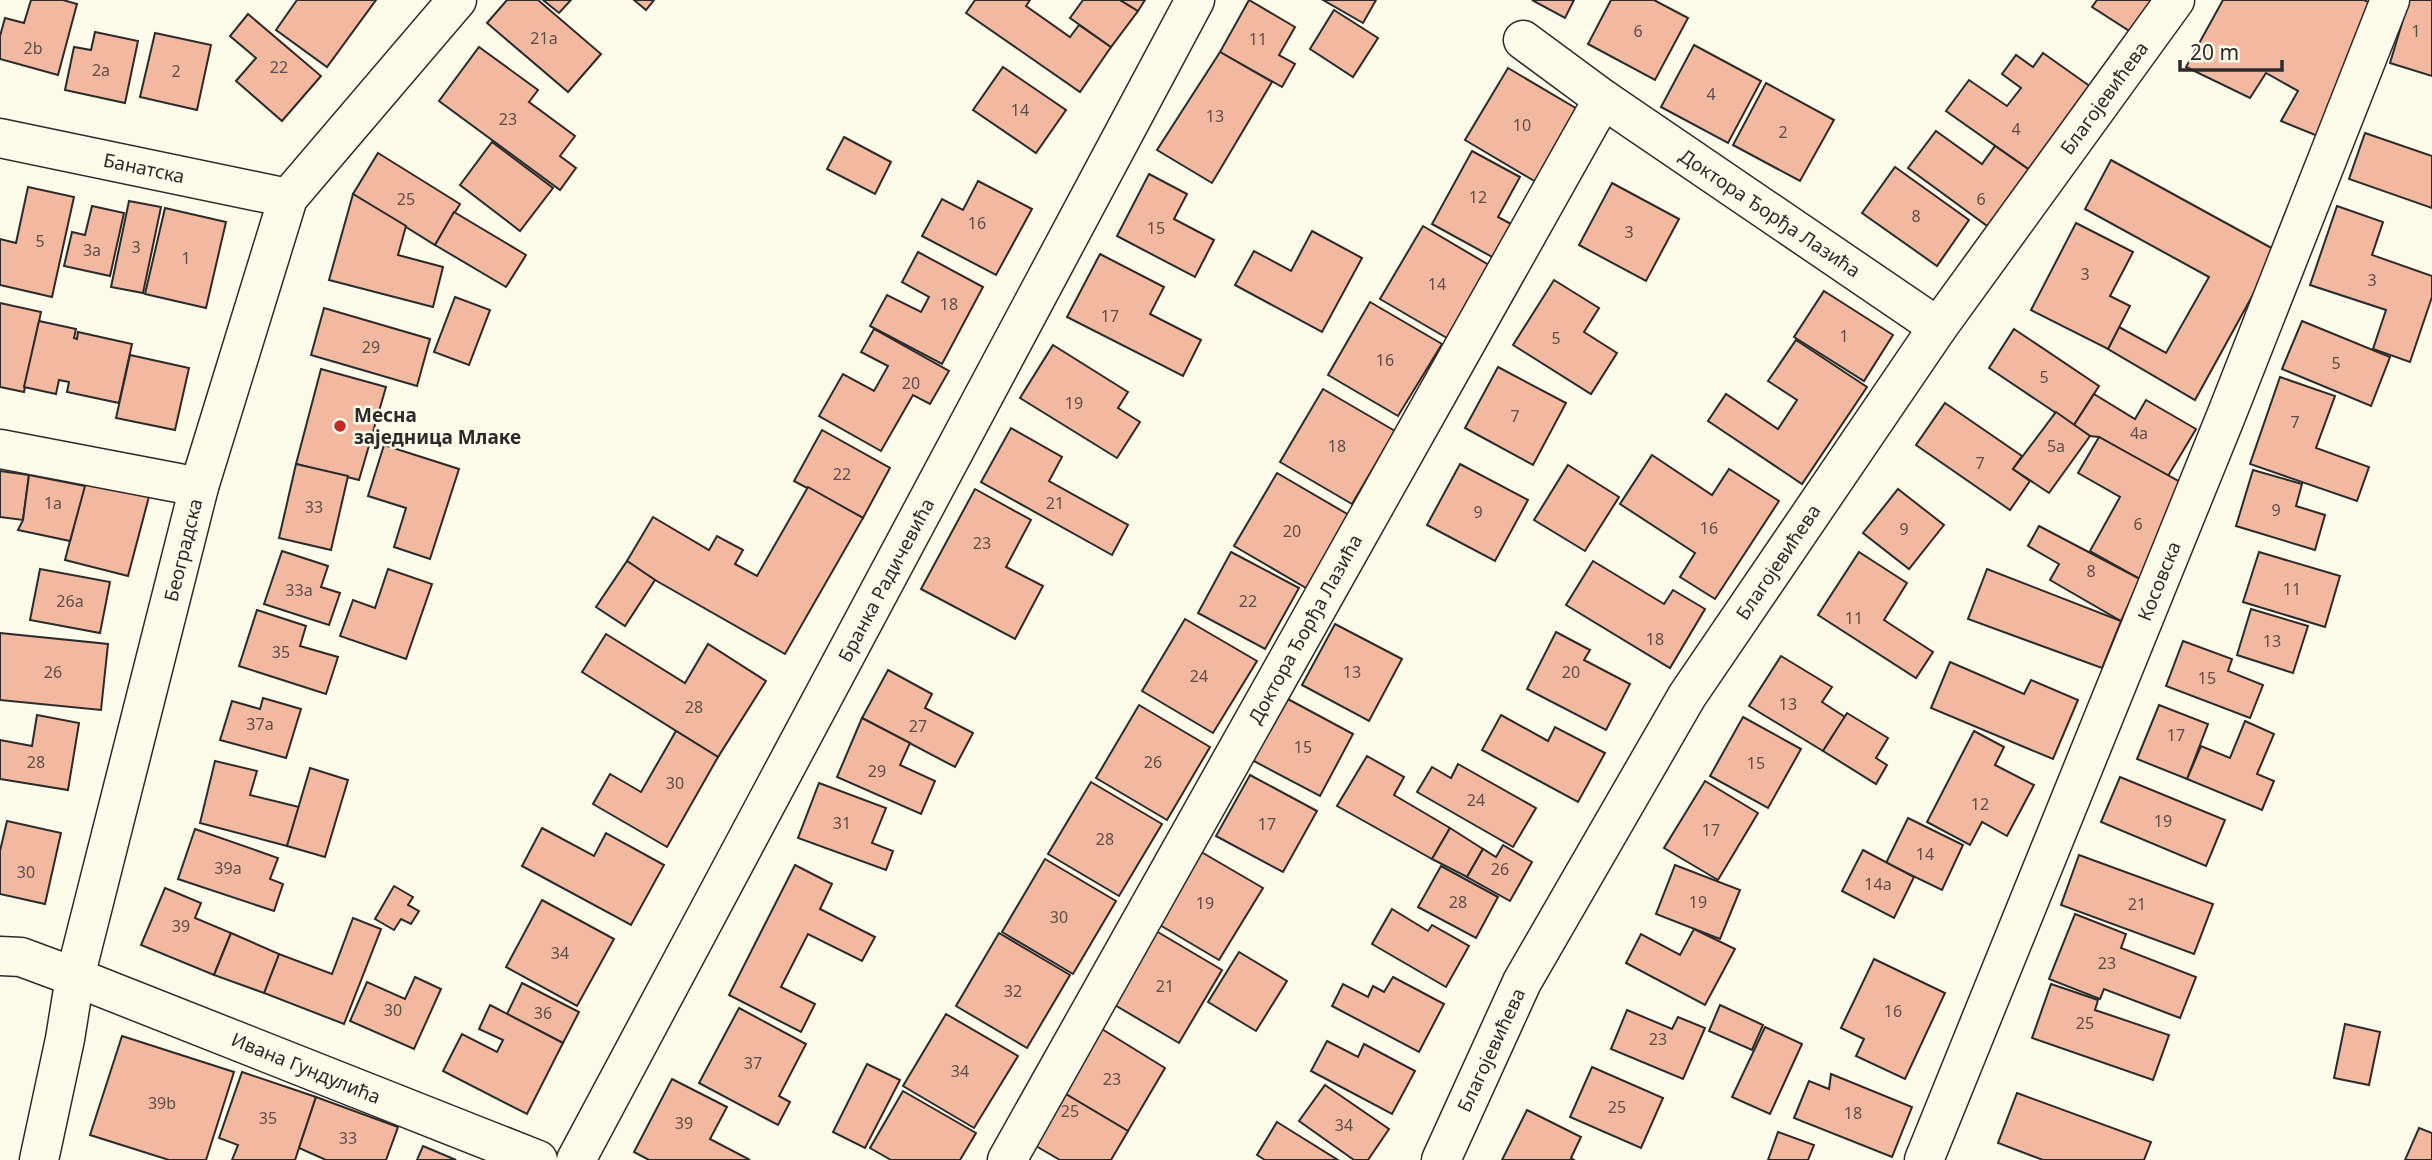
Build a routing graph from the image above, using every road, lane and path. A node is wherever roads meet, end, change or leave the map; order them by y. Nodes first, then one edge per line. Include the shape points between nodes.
1 (457, 0) edge
2 (1195, 0) edge
3 (2175, 0) edge
4 (2390, 0) edge
5 (1523, 40) dead end
6 (1603, 99) junction
7 (0, 138) edge
8 (288, 198) junction
9 (1938, 327) junction
10 (0, 449) edge
11 (199, 487) junction
12 (0, 956) edge
13 (75, 977) junction
14 (39, 1160) edge
15 (538, 1160) edge
16 (576, 1160) edge
17 (1007, 1160) edge
18 (1441, 1160) edge
19 (1924, 1160) edge

1 - 8 street, Београдска
2 - 16 street, Бранка Радичевића
3 - 9 street, Благојевићева
4 - 19 street, Косовска
5 - 6 street, Доктора Ђорђа Лазића
6 - 9 street, Доктора Ђорђа Лазића
6 - 17 street, Доктора Ђорђа Лазића
7 - 8 street, Банатска
8 - 11 street, Београдска
9 - 18 street, Благојевићева via 1687,696 1522,982
10 - 11 street
11 - 13 street, Београдска
12 - 13 street, Ивана Гундулића via 21,957
13 - 14 street, Београдска
13 - 15 street, Ивана Гундулића

